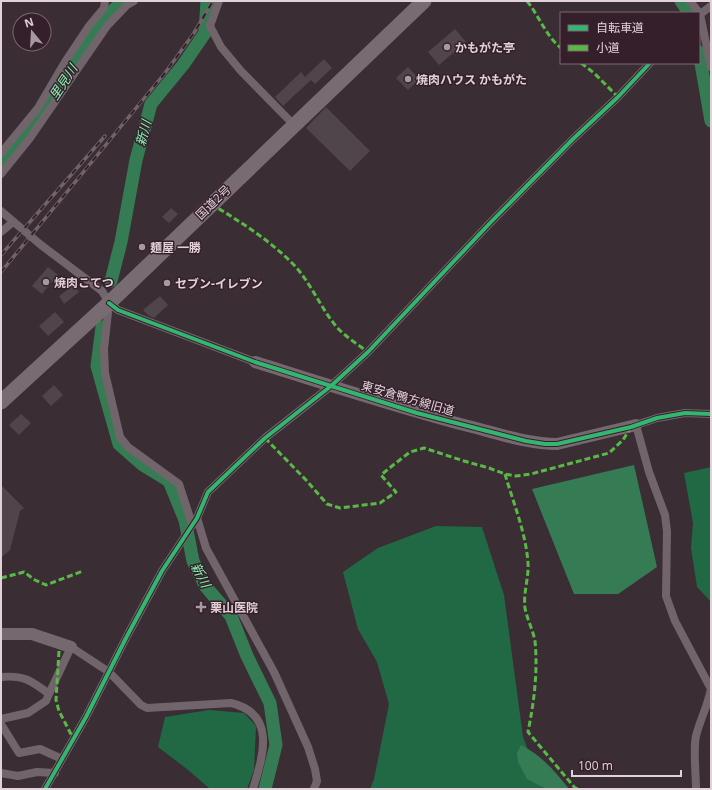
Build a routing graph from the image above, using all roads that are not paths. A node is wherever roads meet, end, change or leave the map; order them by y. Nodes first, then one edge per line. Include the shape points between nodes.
1 (105, 1) edge
2 (134, 1) edge
3 (219, 1) edge
4 (424, 1) edge
5 (690, 1) edge
6 (711, 6) edge
7 (698, 12) edge
8 (700, 15) edge
9 (649, 64) edge
10 (711, 67) edge
11 (294, 125) junction
12 (1, 153) edge
13 (1, 174) edge
14 (1, 211) edge
15 (14, 222) junction
16 (1, 232) edge
17 (108, 303) junction
18 (255, 362) joint
19 (331, 386) junction
20 (1, 402) edge
21 (711, 414) edge
22 (636, 425) junction
23 (194, 521) junction
24 (1, 634) edge
25 (71, 647) junction
26 (109, 672) junction
27 (1, 677) edge
28 (48, 694) junction
29 (1, 719) edge
30 (1, 724) edge
31 (62, 759) junction
32 (1, 773) edge
33 (55, 773) junction
34 (45, 789) edge
35 (253, 789) edge
36 (314, 789) edge
37 (696, 789) edge

1 - 12 street via 104,8 65,62 38,108
2 - 13 street via 107,26 30,138
3 - 11 street via 210,26 221,47
4 - 11 highway, 国道2号
5 - 7 street
6 - 8 street
8 - 10 street
9 - 19 street via 490,223 368,352
11 - 17 highway, 国道2号
14 - 15 street
15 - 16 street
15 - 17 street via 102,291
17 - 18 street, 東安倉鴨方線旧道 via 118,310
17 - 20 highway, 国道2号
17 - 23 street via 105,373 120,438 128,447 179,484
18 - 19 street, 東安倉鴨方線旧道
19 - 22 street, 東安倉鴨方線旧道 via 417,413 545,444 558,444
19 - 23 street via 265,438 208,492
21 - 22 street, 東安倉鴨方線旧道 via 685,413
22 - 37 street via 649,472 665,515 666,596 675,621 711,689 696,738
23 - 26 street via 162,571
23 - 36 street via 206,548 274,672 308,747 315,769
24 - 25 street via 32,634
25 - 26 street
25 - 28 street
26 - 31 street
26 - 35 street via 147,708 231,704 250,711 259,720 264,736 262,758
27 - 28 street via 16,676 34,683
28 - 29 street via 46,702 28,713
30 - 31 street via 19,753 40,749
31 - 33 street
32 - 33 street via 18,776 36,772
33 - 34 street

